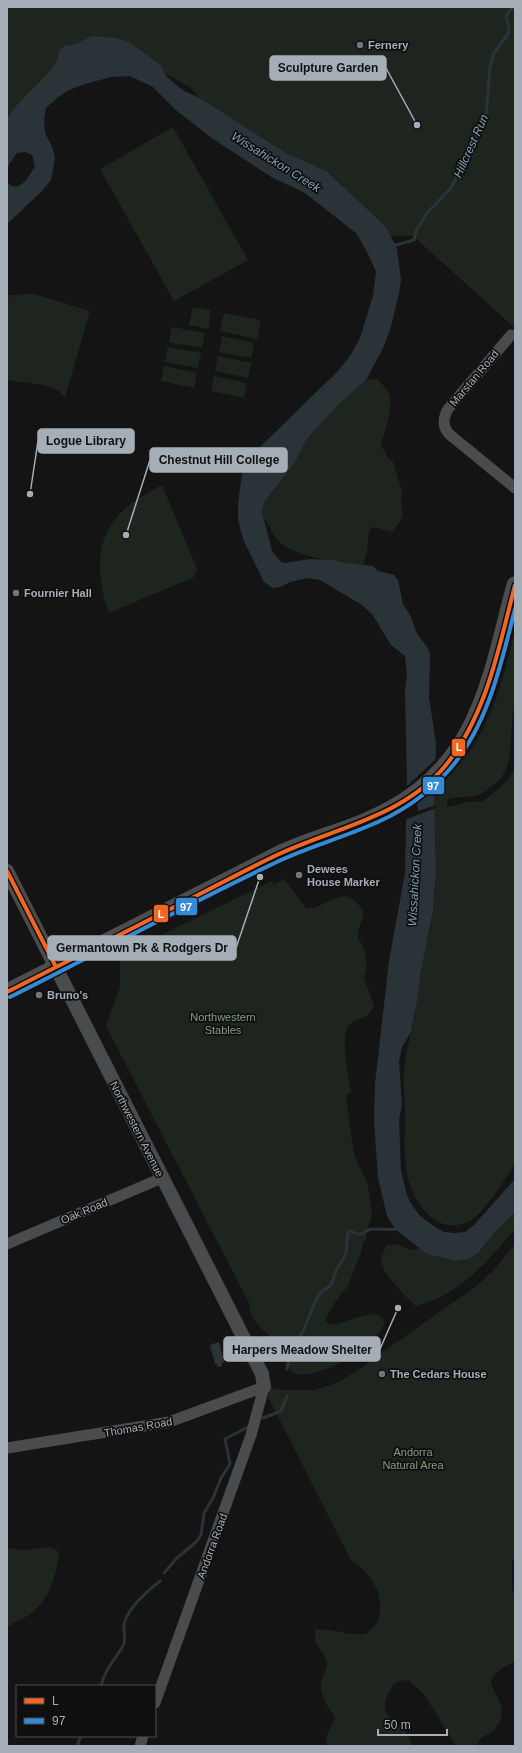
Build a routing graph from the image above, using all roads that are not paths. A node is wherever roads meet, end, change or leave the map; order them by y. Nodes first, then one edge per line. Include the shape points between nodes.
1 (511, 335) dead end
2 (515, 488) edge
3 (515, 584) edge
4 (7, 871) edge
5 (56, 967) junction
6 (7, 992) edge
7 (162, 1178) junction
8 (7, 1244) edge
9 (264, 1387) junction
10 (7, 1448) edge
11 (156, 1700) edge

1 - 2 street, Marstan Road via 448,409 444,424 449,434
3 - 5 main road via 485,696 459,749 438,774 402,803 366,821 279,854
4 - 5 street, Northwestern Avenue
5 - 6 main road
5 - 7 street, Northwestern Avenue
7 - 8 street, Oak Road
7 - 9 street, Northwestern Avenue via 262,1374
9 - 10 street, Thomas Road via 169,1422
9 - 11 street, Andorra Road via 251,1436

